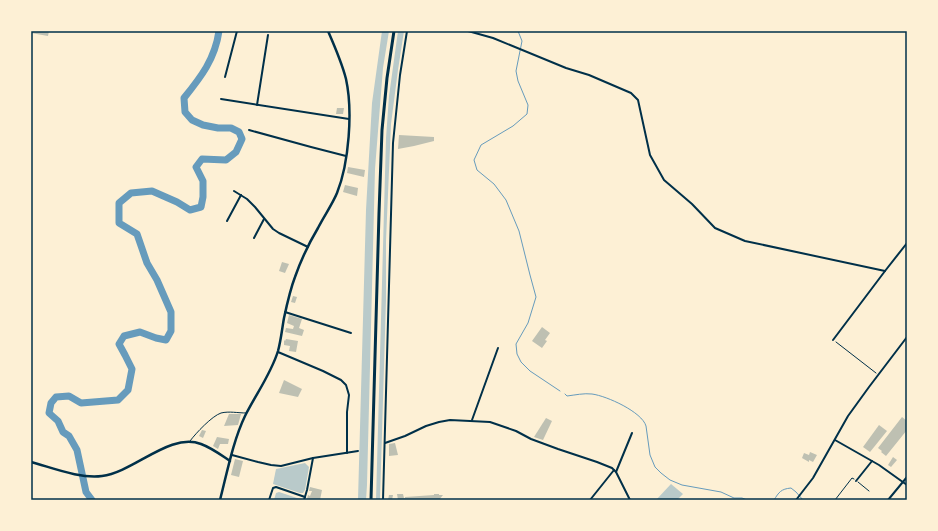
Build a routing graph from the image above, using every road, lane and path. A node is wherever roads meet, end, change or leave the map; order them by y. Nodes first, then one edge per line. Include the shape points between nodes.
1 (237, 31) edge
2 (328, 31) edge
3 (394, 31) edge
4 (406, 31) edge
5 (468, 31) edge
6 (268, 35) dead end
7 (225, 77) dead end
8 (221, 99) dead end
9 (257, 105) junction
10 (349, 119) junction
11 (249, 130) dead end
12 (346, 156) junction
13 (234, 191) dead end
14 (241, 195) junction
15 (264, 219) junction
16 (227, 221) dead end
17 (254, 238) dead end
18 (907, 243) edge
19 (308, 247) junction
20 (885, 271) junction
21 (285, 312) junction
22 (351, 333) dead end
23 (907, 337) edge
24 (833, 340) joint
25 (498, 348) dead end
26 (278, 352) junction
27 (878, 374) junction
28 (247, 413) junction
29 (472, 421) junction
30 (632, 433) dead end
31 (835, 440) junction
32 (190, 442) junction
33 (384, 444) junction
34 (358, 451) dead end
35 (346, 453) junction
36 (232, 454) junction
37 (313, 458) junction
38 (230, 461) junction
39 (872, 461) junction
40 (31, 462) edge
41 (615, 471) junction
42 (907, 477) edge
43 (856, 481) junction
44 (903, 482) junction
45 (907, 485) edge
46 (869, 491) dead end
47 (305, 497) junction
48 (796, 499) edge
49 (220, 500) edge
50 (269, 500) edge
51 (304, 500) edge
52 (371, 500) edge
53 (383, 500) edge
54 (590, 500) edge
55 (630, 500) edge
56 (835, 500) edge
57 (888, 500) edge

1 - 7 street
2 - 10 main road via 346,79
3 - 52 highway via 382,130
4 - 33 street via 393,143
5 - 20 street via 494,38 632,93 638,100 650,155 664,180 715,228 745,241
6 - 9 street
8 - 9 street
9 - 10 street
10 - 12 main road
11 - 12 street
12 - 19 main road via 340,186
13 - 14 street
14 - 15 street
14 - 16 street
15 - 17 street
15 - 19 street via 279,233
18 - 20 street
19 - 21 main road via 295,277
20 - 24 street
21 - 22 street
21 - 26 main road
23 - 27 street
24 - 27 path
25 - 29 street
26 - 28 main road
26 - 35 street via 323,371 346,385 349,395
27 - 31 street via 848,416
28 - 32 lane via 218,414
28 - 36 main road
29 - 33 street via 438,422
29 - 41 street via 495,423
30 - 41 street
31 - 39 street
31 - 48 street via 813,478
32 - 38 main road via 202,444
32 - 40 main road via 168,446 122,470 104,476 75,474
33 - 53 street
34 - 35 street
35 - 37 street
36 - 37 street via 277,466
36 - 38 main road
37 - 47 street
38 - 49 main road
39 - 43 street
39 - 44 street
41 - 54 street
41 - 55 street
42 - 44 street
43 - 46 path
43 - 56 path via 852,478
44 - 45 street
44 - 57 street
47 - 50 street via 274,487
47 - 51 street

